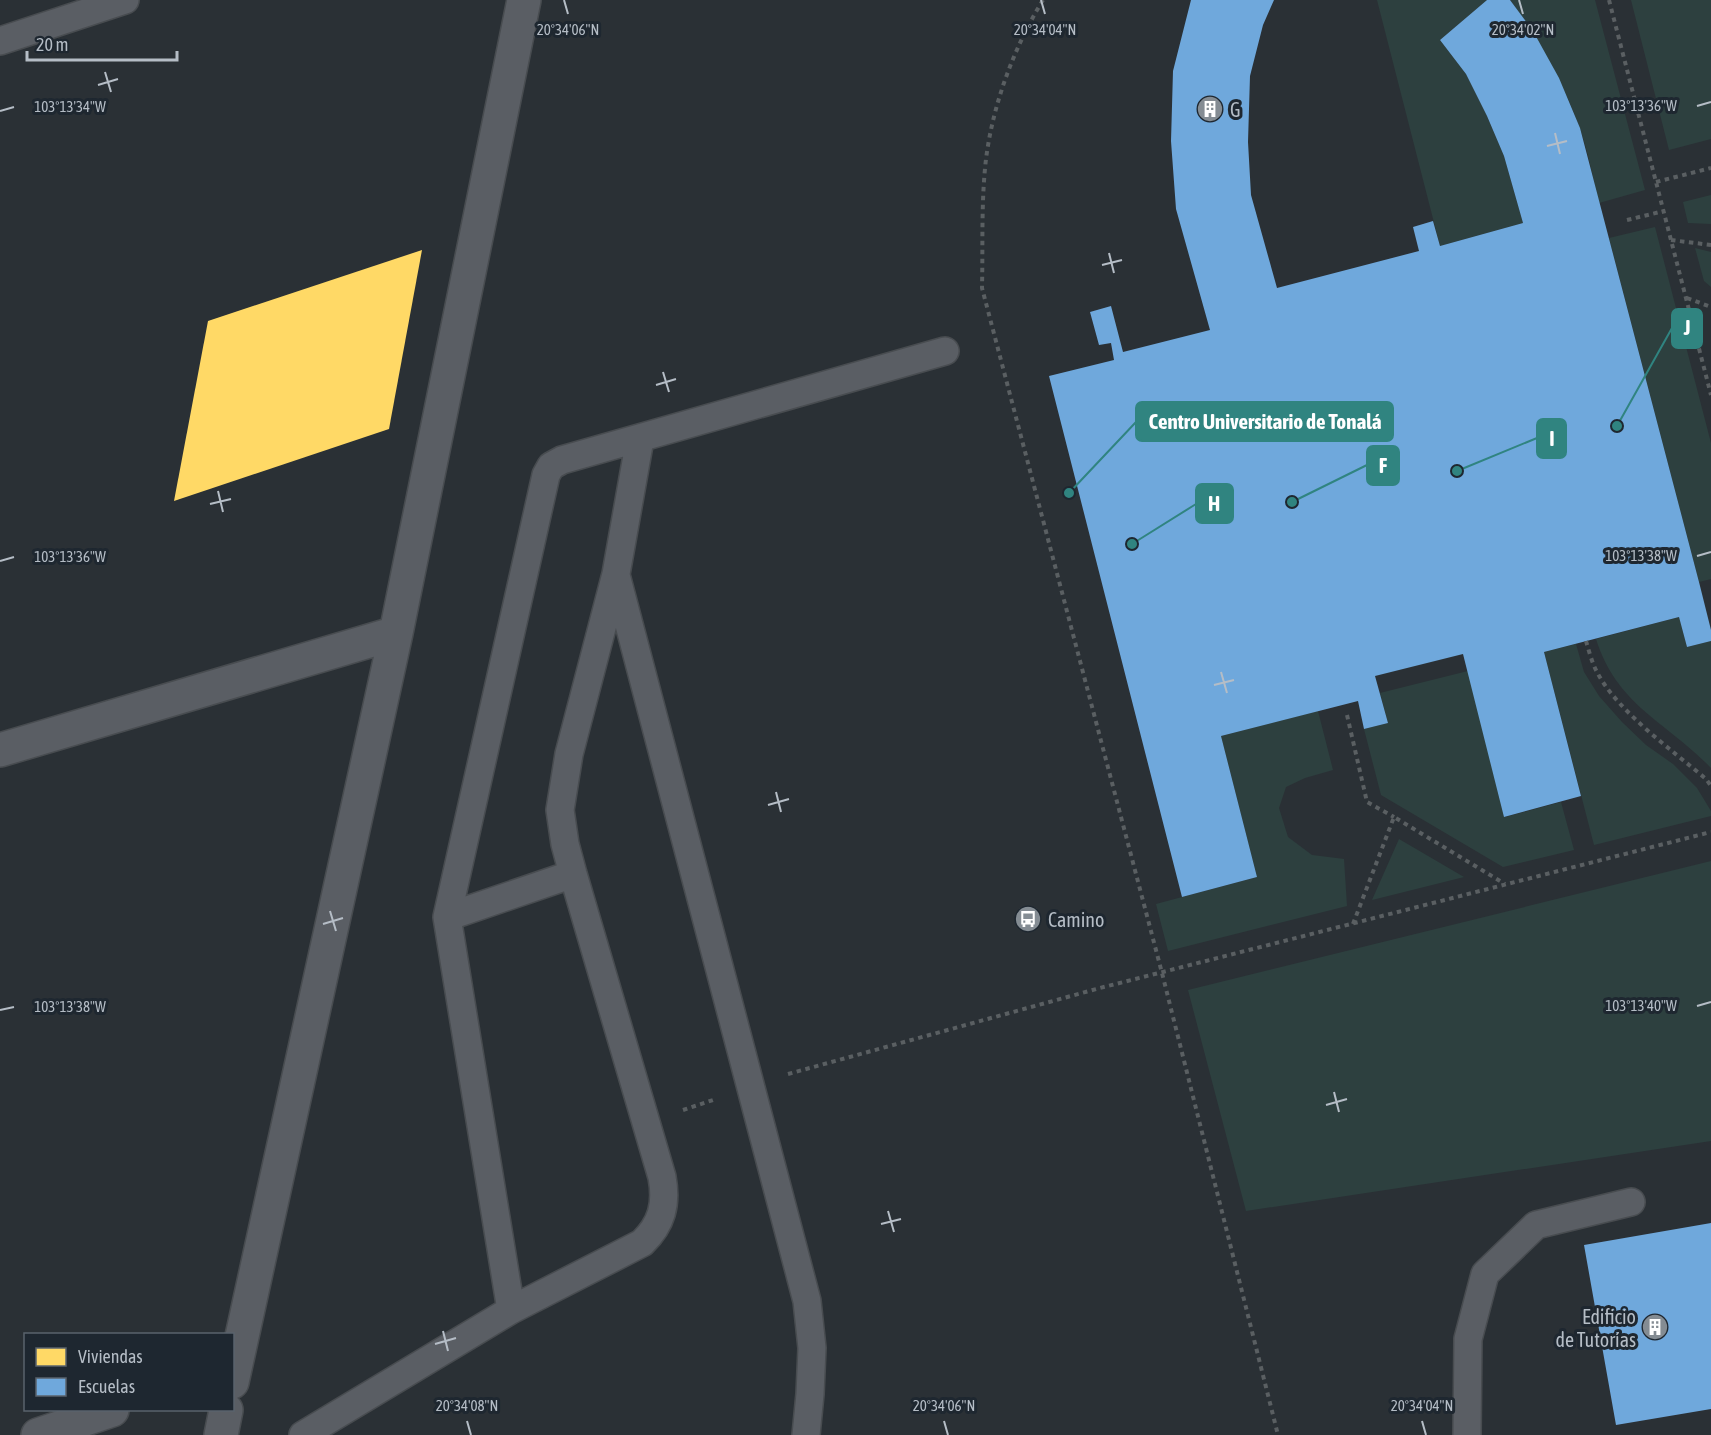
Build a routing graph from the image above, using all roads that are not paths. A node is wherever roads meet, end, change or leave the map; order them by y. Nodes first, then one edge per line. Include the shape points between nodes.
1 (125, 0) edge
2 (524, 0) edge
3 (0, 41) edge
4 (945, 351) dead end
5 (640, 439) junction
6 (616, 574) junction
7 (396, 633) junction
8 (0, 750) edge
9 (573, 874) junction
10 (447, 917) junction
11 (1631, 1202) dead end
12 (511, 1310) junction
13 (234, 1373) edge
14 (109, 1411) edge
15 (226, 1411) edge
16 (38, 1435) edge
17 (221, 1435) edge
18 (303, 1435) edge
19 (806, 1435) edge
20 (1467, 1435) edge

1 - 3 lane
2 - 7 street
4 - 5 lane
5 - 6 lane
5 - 10 lane via 562,460 550,466 546,475
6 - 9 lane via 569,754 560,810
6 - 19 lane via 807,1301 812,1348
7 - 8 street
7 - 13 street
9 - 10 lane
9 - 12 lane via 665,1195 654,1232 642,1243
10 - 12 lane
11 - 20 lane via 1536,1225 1485,1274 1468,1339
12 - 18 lane
14 - 16 street
15 - 17 street

